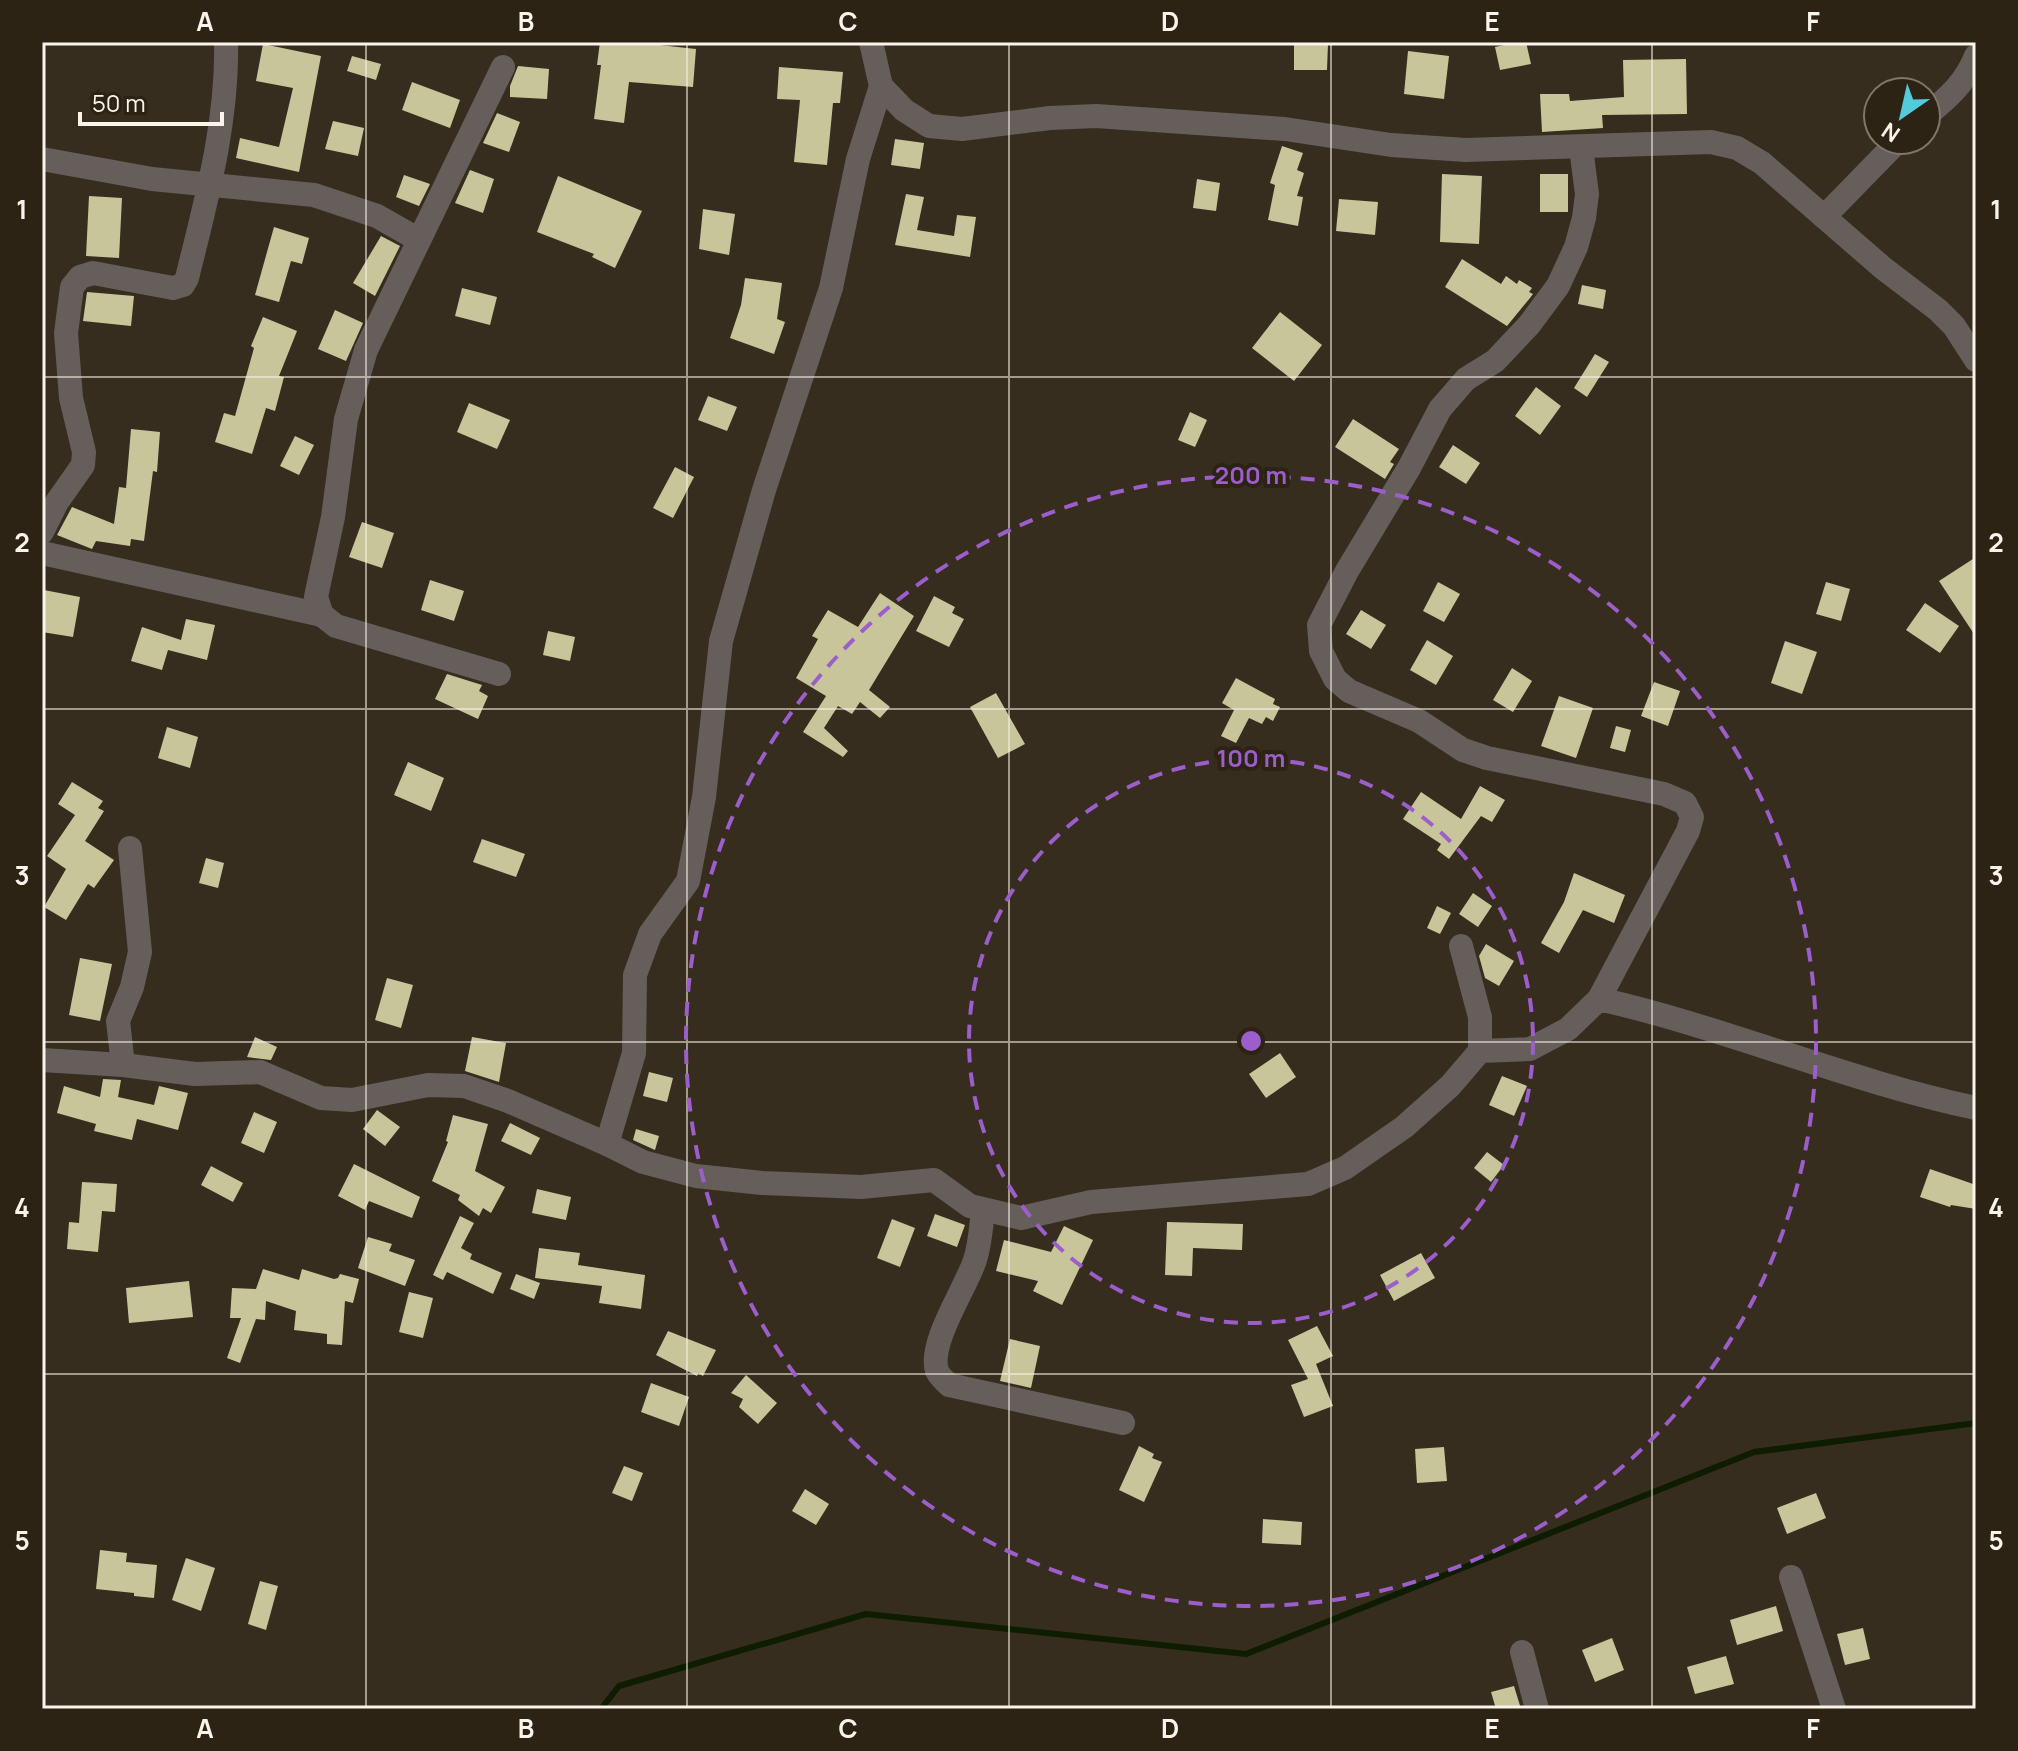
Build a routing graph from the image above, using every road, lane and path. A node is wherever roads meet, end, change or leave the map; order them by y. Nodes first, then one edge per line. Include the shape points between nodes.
1 (226, 42) edge
2 (871, 42) edge
3 (1976, 56) edge
4 (503, 67) dead end
5 (881, 86) junction
6 (1942, 102) edge
7 (1581, 148) junction
8 (1883, 156) edge
9 (42, 159) edge
10 (210, 185) junction
11 (1824, 217) junction
12 (419, 240) junction
13 (1976, 360) edge
14 (42, 532) edge
15 (42, 553) edge
16 (322, 615) junction
17 (499, 674) dead end
18 (130, 848) dead end
19 (1461, 946) dead end
20 (1599, 999) junction
21 (1480, 1051) junction
22 (42, 1060) edge
23 (123, 1065) junction
24 (1976, 1108) edge
25 (607, 1144) junction
26 (983, 1211) junction
27 (1123, 1423) dead end
28 (1791, 1577) dead end
29 (1522, 1652) dead end
30 (1537, 1709) edge
31 (1834, 1709) edge

1 - 10 street via 227,73
2 - 5 street
3 - 6 street via 1968,76
4 - 12 street
5 - 7 street via 929,126 962,129 1096,116 1285,129 1466,150
5 - 25 street via 858,159 831,288 721,641 704,797 688,881 650,934 635,975 634,1053
7 - 11 street via 1711,142 1737,148
7 - 20 street via 1587,194 1584,218 1558,286 1495,361 1466,379 1440,409 1319,625 1321,651 1335,679 1349,691 1419,721 1463,750 1685,803 1692,817 1688,831
8 - 11 street
9 - 10 street
10 - 12 street via 314,195 377,216
10 - 14 street via 183,285 173,288 93,273 72,287 66,333 83,465
11 - 13 street via 1938,310
12 - 16 street via 366,350 346,419 316,597
15 - 16 street
16 - 17 street via 336,626
18 - 23 street via 140,952 118,1021
19 - 21 street via 1480,1017
20 - 21 street via 1568,1029 1530,1049
20 - 24 street via 1877,1084
21 - 26 street via 1404,1127 1345,1168 1308,1184 1091,1202 1021,1218
22 - 23 street
23 - 25 street via 195,1074 260,1072 321,1098 352,1100 428,1085 464,1086
25 - 26 street via 643,1162 696,1176 861,1187 934,1180
26 - 27 street via 975,1259 938,1351 939,1376 949,1385
28 - 31 street
29 - 30 street

